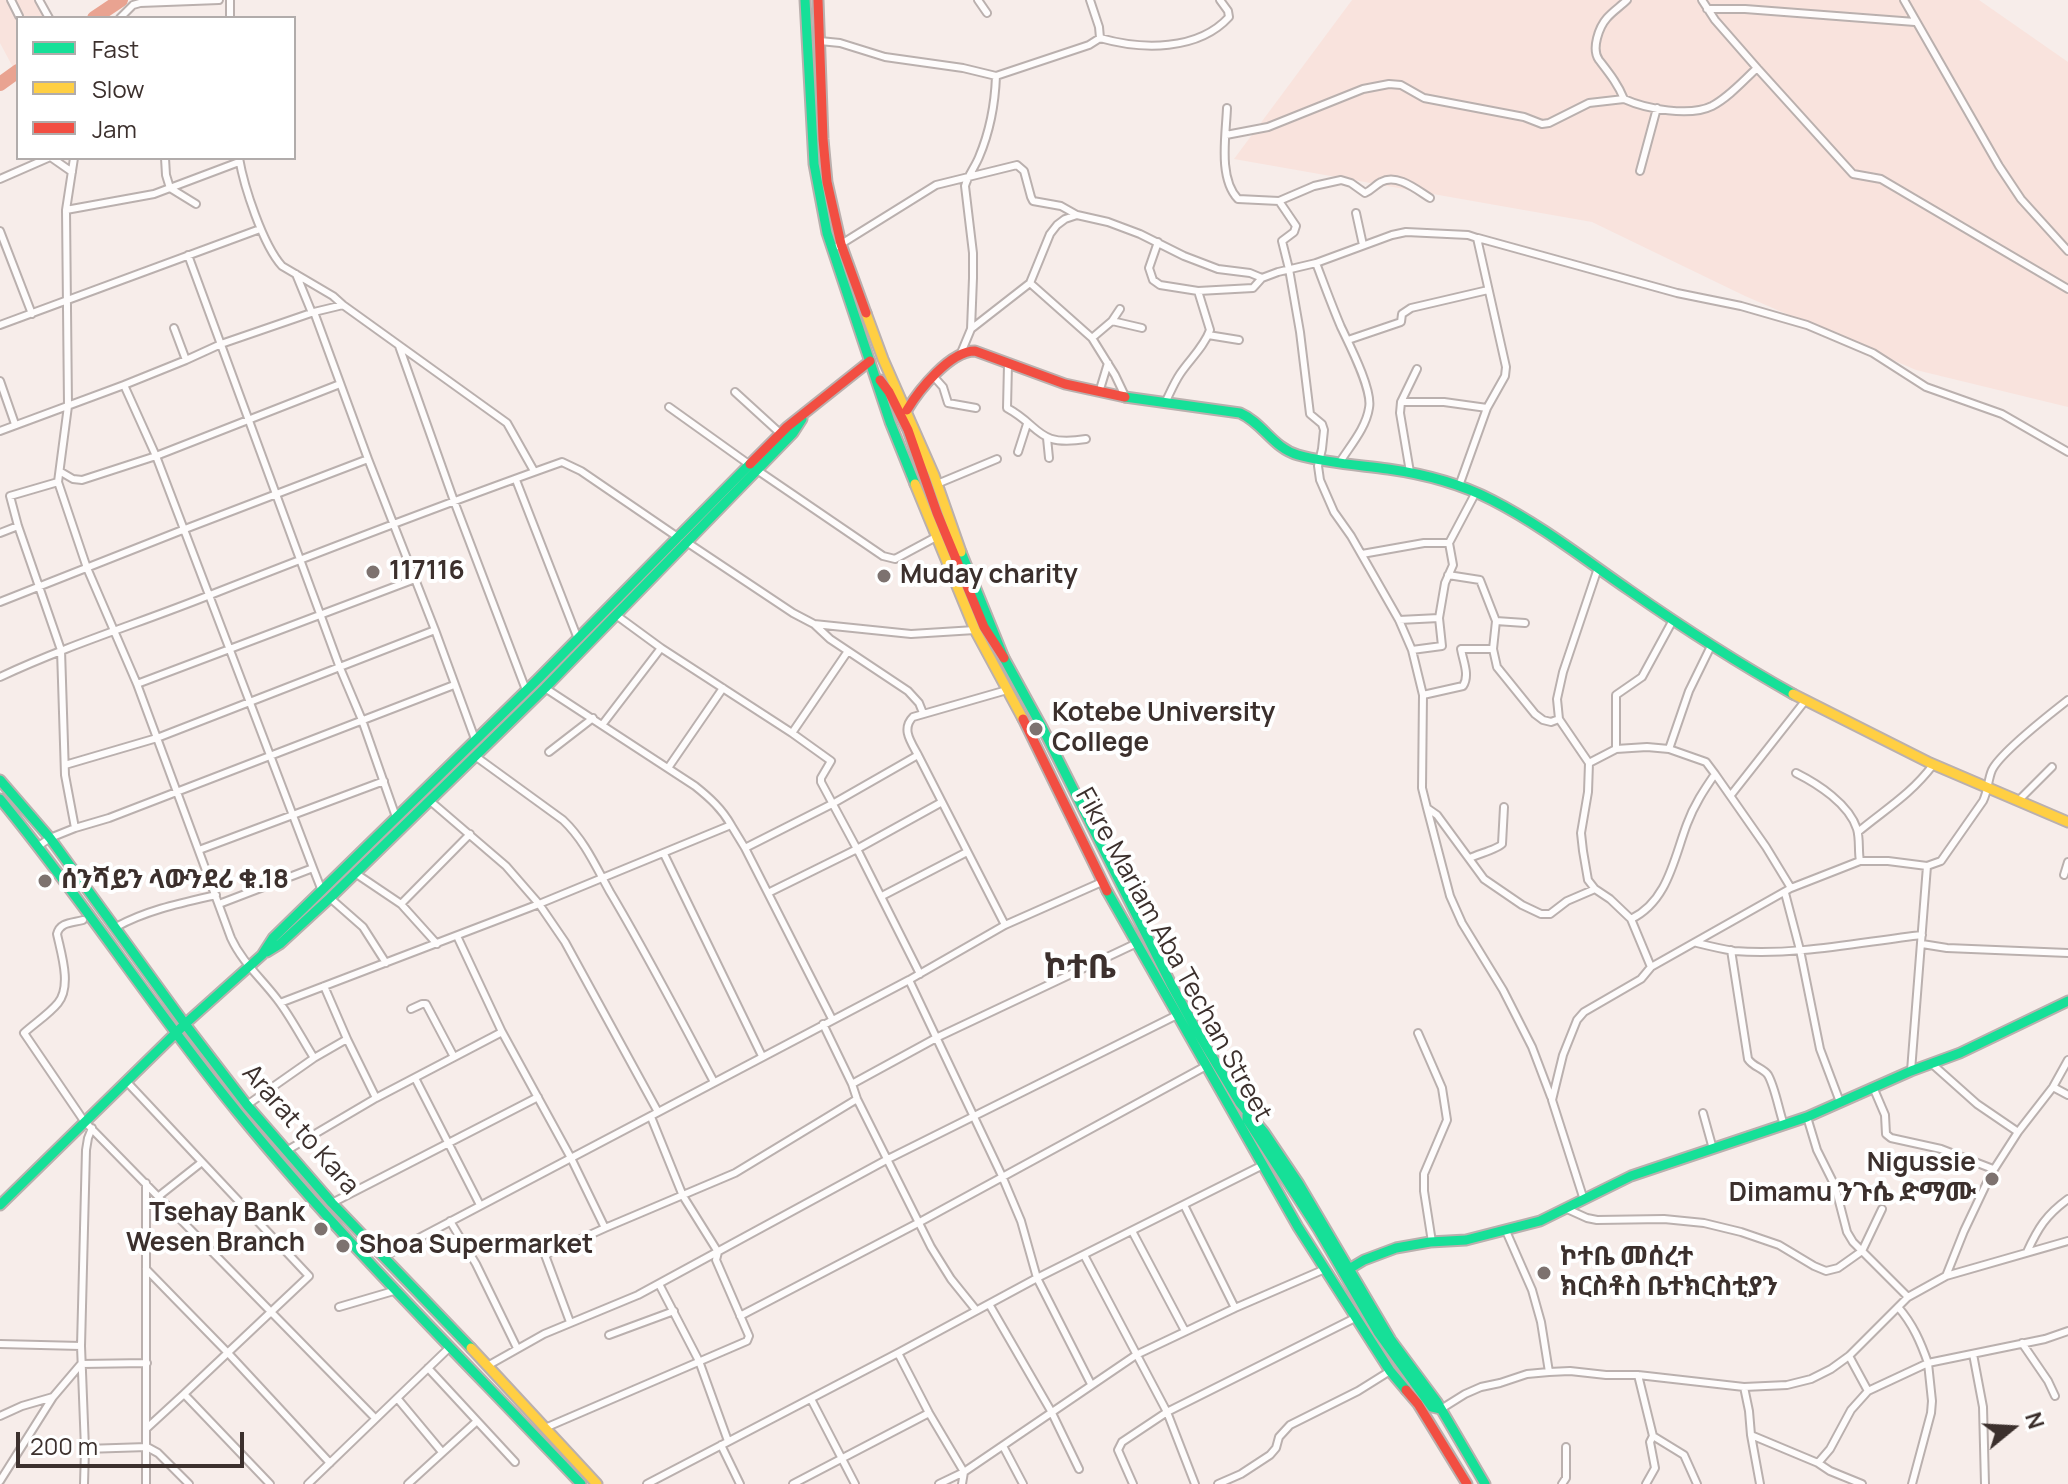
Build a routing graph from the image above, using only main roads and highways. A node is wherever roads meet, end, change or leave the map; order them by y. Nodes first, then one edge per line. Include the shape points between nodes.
1 (805, 0) edge
2 (818, 0) edge
3 (836, 247) junction
4 (870, 361) junction
5 (874, 372) junction
6 (919, 390) junction
7 (899, 393) junction
8 (907, 410) junction
9 (805, 414) junction
10 (754, 467) junction
11 (683, 540) junction
12 (1004, 658) junction
13 (561, 663) junction
14 (0, 780) edge
15 (0, 799) edge
16 (2068, 822) edge
17 (326, 894) junction
18 (2068, 1001) edge
19 (185, 1024) junction
20 (177, 1032) junction
21 (1230, 1109) junction
22 (1249, 1116) junction
23 (0, 1205) edge
24 (1347, 1270) junction
25 (589, 1483) edge
26 (1464, 1483) edge
27 (1485, 1484) edge

1 - 3 main road, Fikre Mariam Aba Techan Street via 814,164 823,217
2 - 3 main road via 823,139
3 - 4 main road, Fikre Mariam Aba Techan Street
3 - 7 main road
4 - 5 main road, Fikre Mariam Aba Techan Street
4 - 9 main road
5 - 12 main road via 908,430 984,627
5 - 21 main road, Fikre Mariam Aba Techan Street via 975,630 1102,882
6 - 7 main road
6 - 8 main road
6 - 16 main road via 961,353 975,351 1060,383 1246,415 1286,452 1410,472 1476,492 1805,701 1933,765
7 - 8 main road
8 - 12 main road
9 - 10 main road
9 - 10 main road via 793,433
10 - 11 main road
11 - 13 main road via 616,615
11 - 13 main road via 578,639
12 - 22 main road via 1171,984
13 - 17 main road via 526,690 396,817
13 - 17 main road via 545,688 355,873
14 - 19 main road, Ararat to Kara via 50,838
15 - 20 main road, Ararat to Kara via 40,845
17 - 19 main road
18 - 24 main road via 1807,1117 1631,1176 1549,1218 1465,1240 1390,1249
19 - 20 main road
19 - 25 main road, Ararat to Kara via 286,1151 488,1365
20 - 23 main road
20 - 25 main road, Ararat to Kara via 255,1133 397,1290
21 - 22 main road
21 - 26 main road, Fikre Mariam Aba Techan Street via 1298,1227 1390,1371 1418,1404
22 - 24 main road
24 - 27 main road

